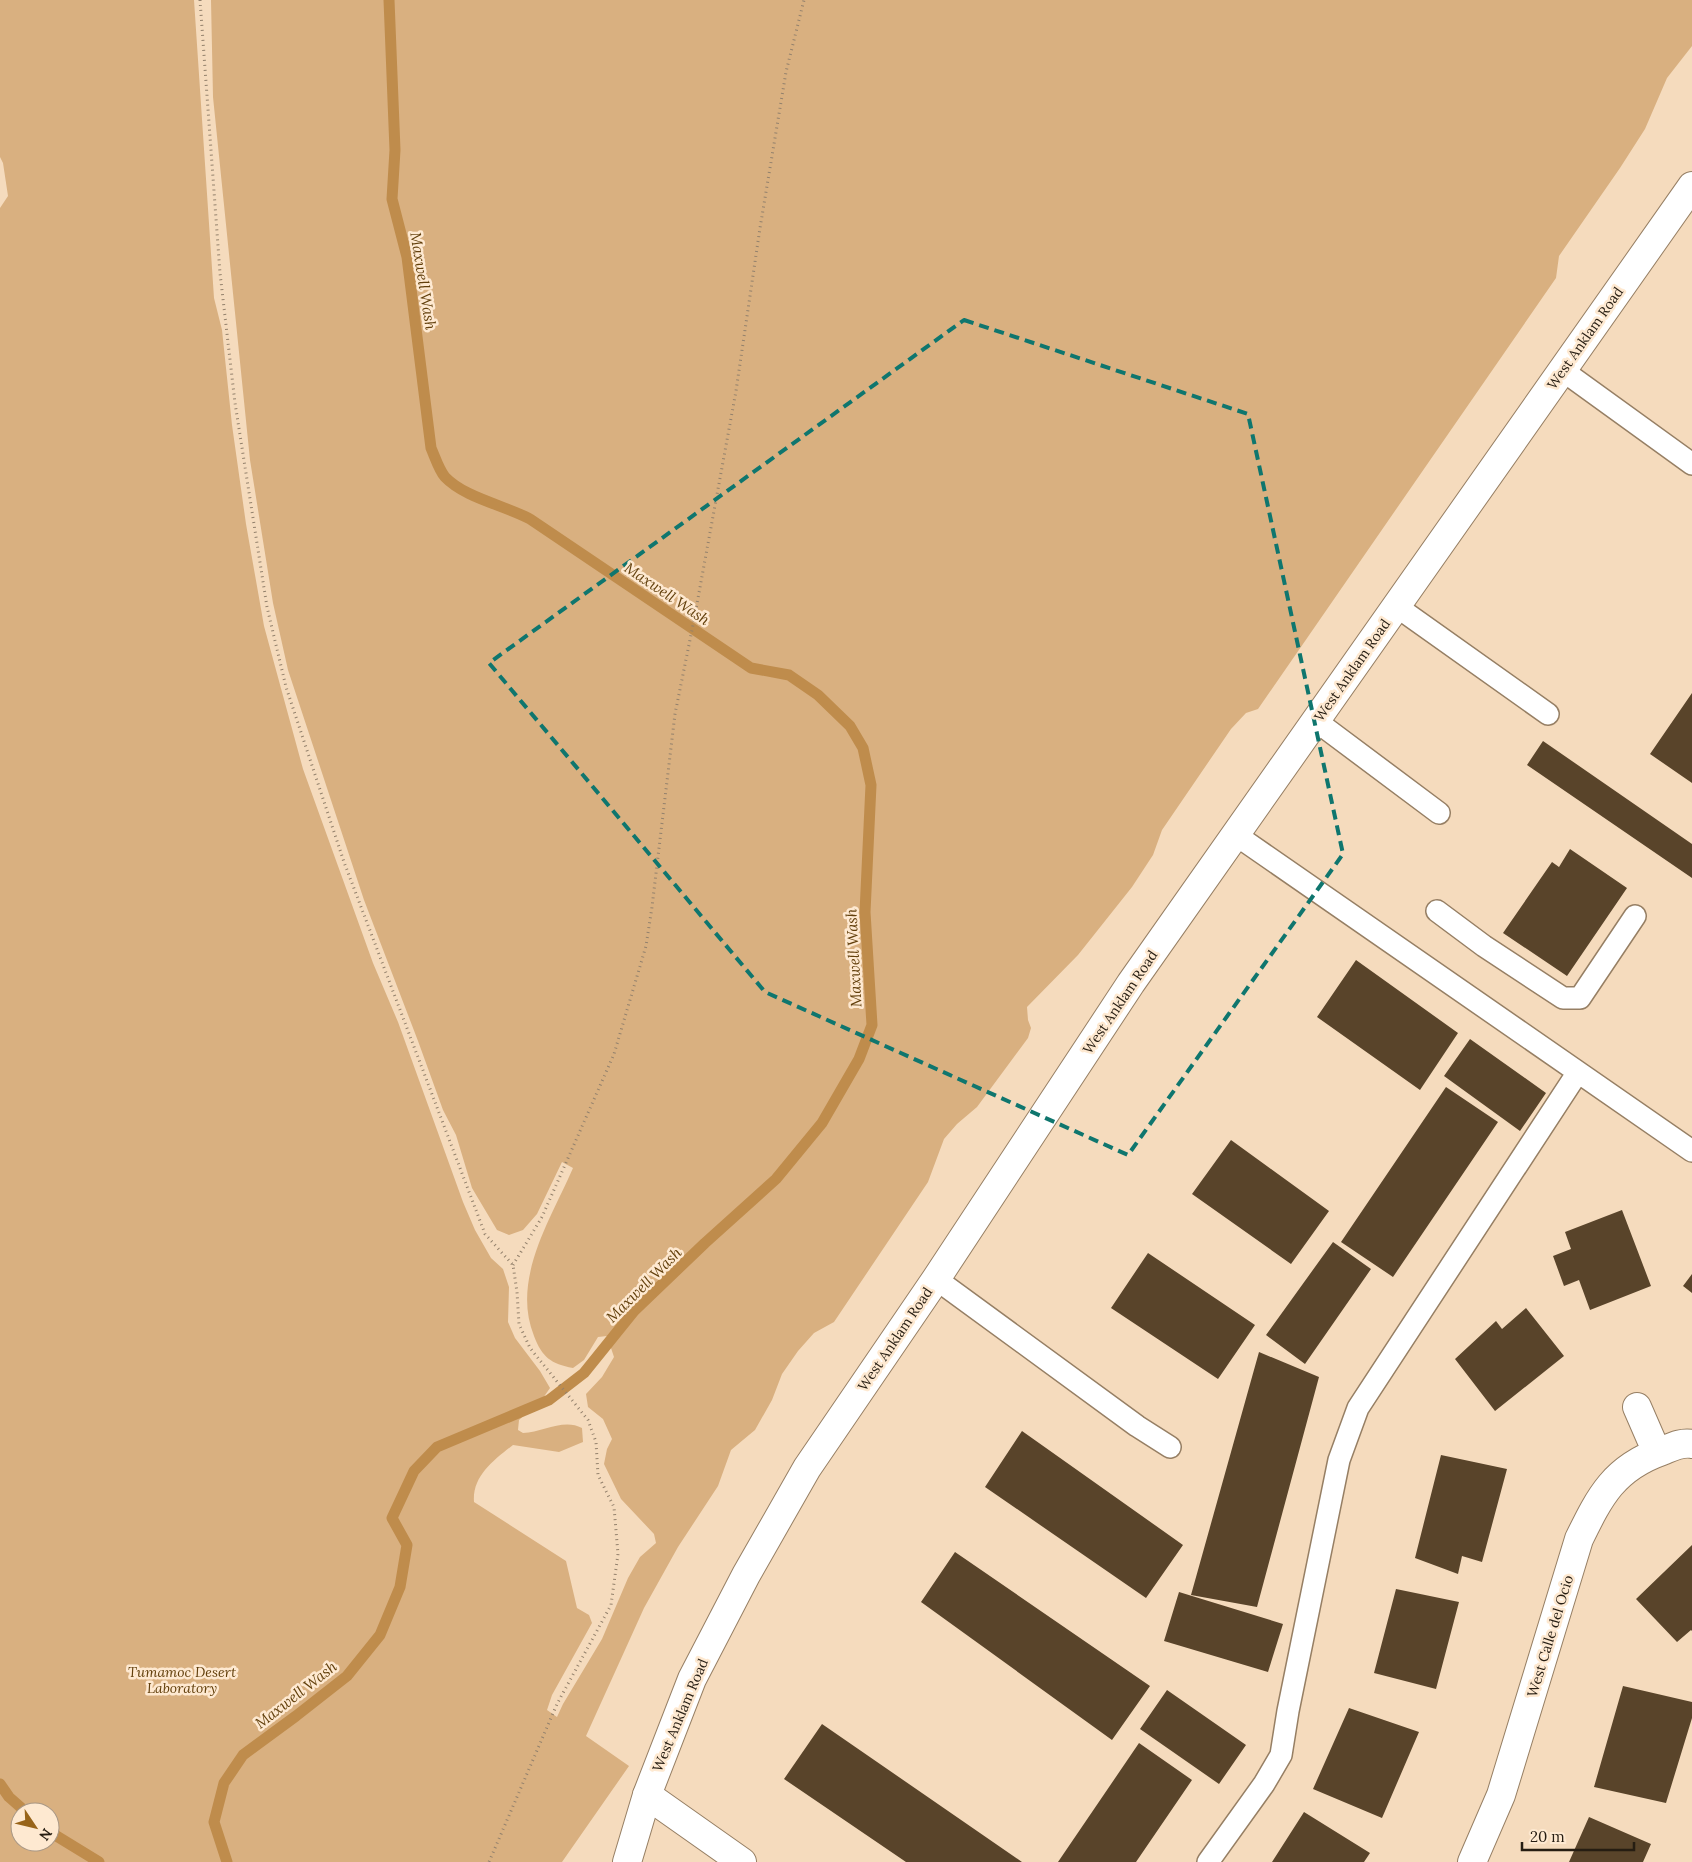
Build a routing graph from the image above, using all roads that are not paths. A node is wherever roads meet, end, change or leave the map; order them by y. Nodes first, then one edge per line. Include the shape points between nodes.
1 (1692, 186) edge
2 (1562, 370) junction
3 (1692, 464) edge
4 (1396, 606) junction
5 (1548, 714) dead end
6 (1316, 721) junction
7 (1439, 813) dead end
8 (1236, 835) junction
9 (1438, 911) dead end
10 (1635, 916) dead end
11 (1578, 1072) junction
12 (1692, 1151) edge
13 (936, 1279) junction
14 (1637, 1407) dead end
15 (1170, 1447) dead end
16 (1674, 1448) edge
17 (647, 1795) junction
18 (627, 1862) edge
19 (742, 1862) edge
20 (1208, 1862) edge
21 (1472, 1862) edge

1 - 2 main road, West Anklam Road
2 - 3 lane
2 - 4 main road, West Anklam Road
4 - 5 lane
4 - 6 main road, West Anklam Road
6 - 7 lane
6 - 8 main road, West Anklam Road
8 - 11 lane
8 - 13 main road, West Anklam Road via 1131,983
9 - 10 lane via 1563,998 1580,998
11 - 12 lane
11 - 20 lane via 1358,1408 1339,1460 1281,1755
13 - 15 lane
13 - 17 main road, West Anklam Road via 807,1468 756,1558 692,1679
14 - 16 main road
16 - 21 main road, West Calle del Ocio via 1617,1476 1596,1504 1579,1539 1501,1795
17 - 18 main road, West Anklam Road
17 - 19 main road

